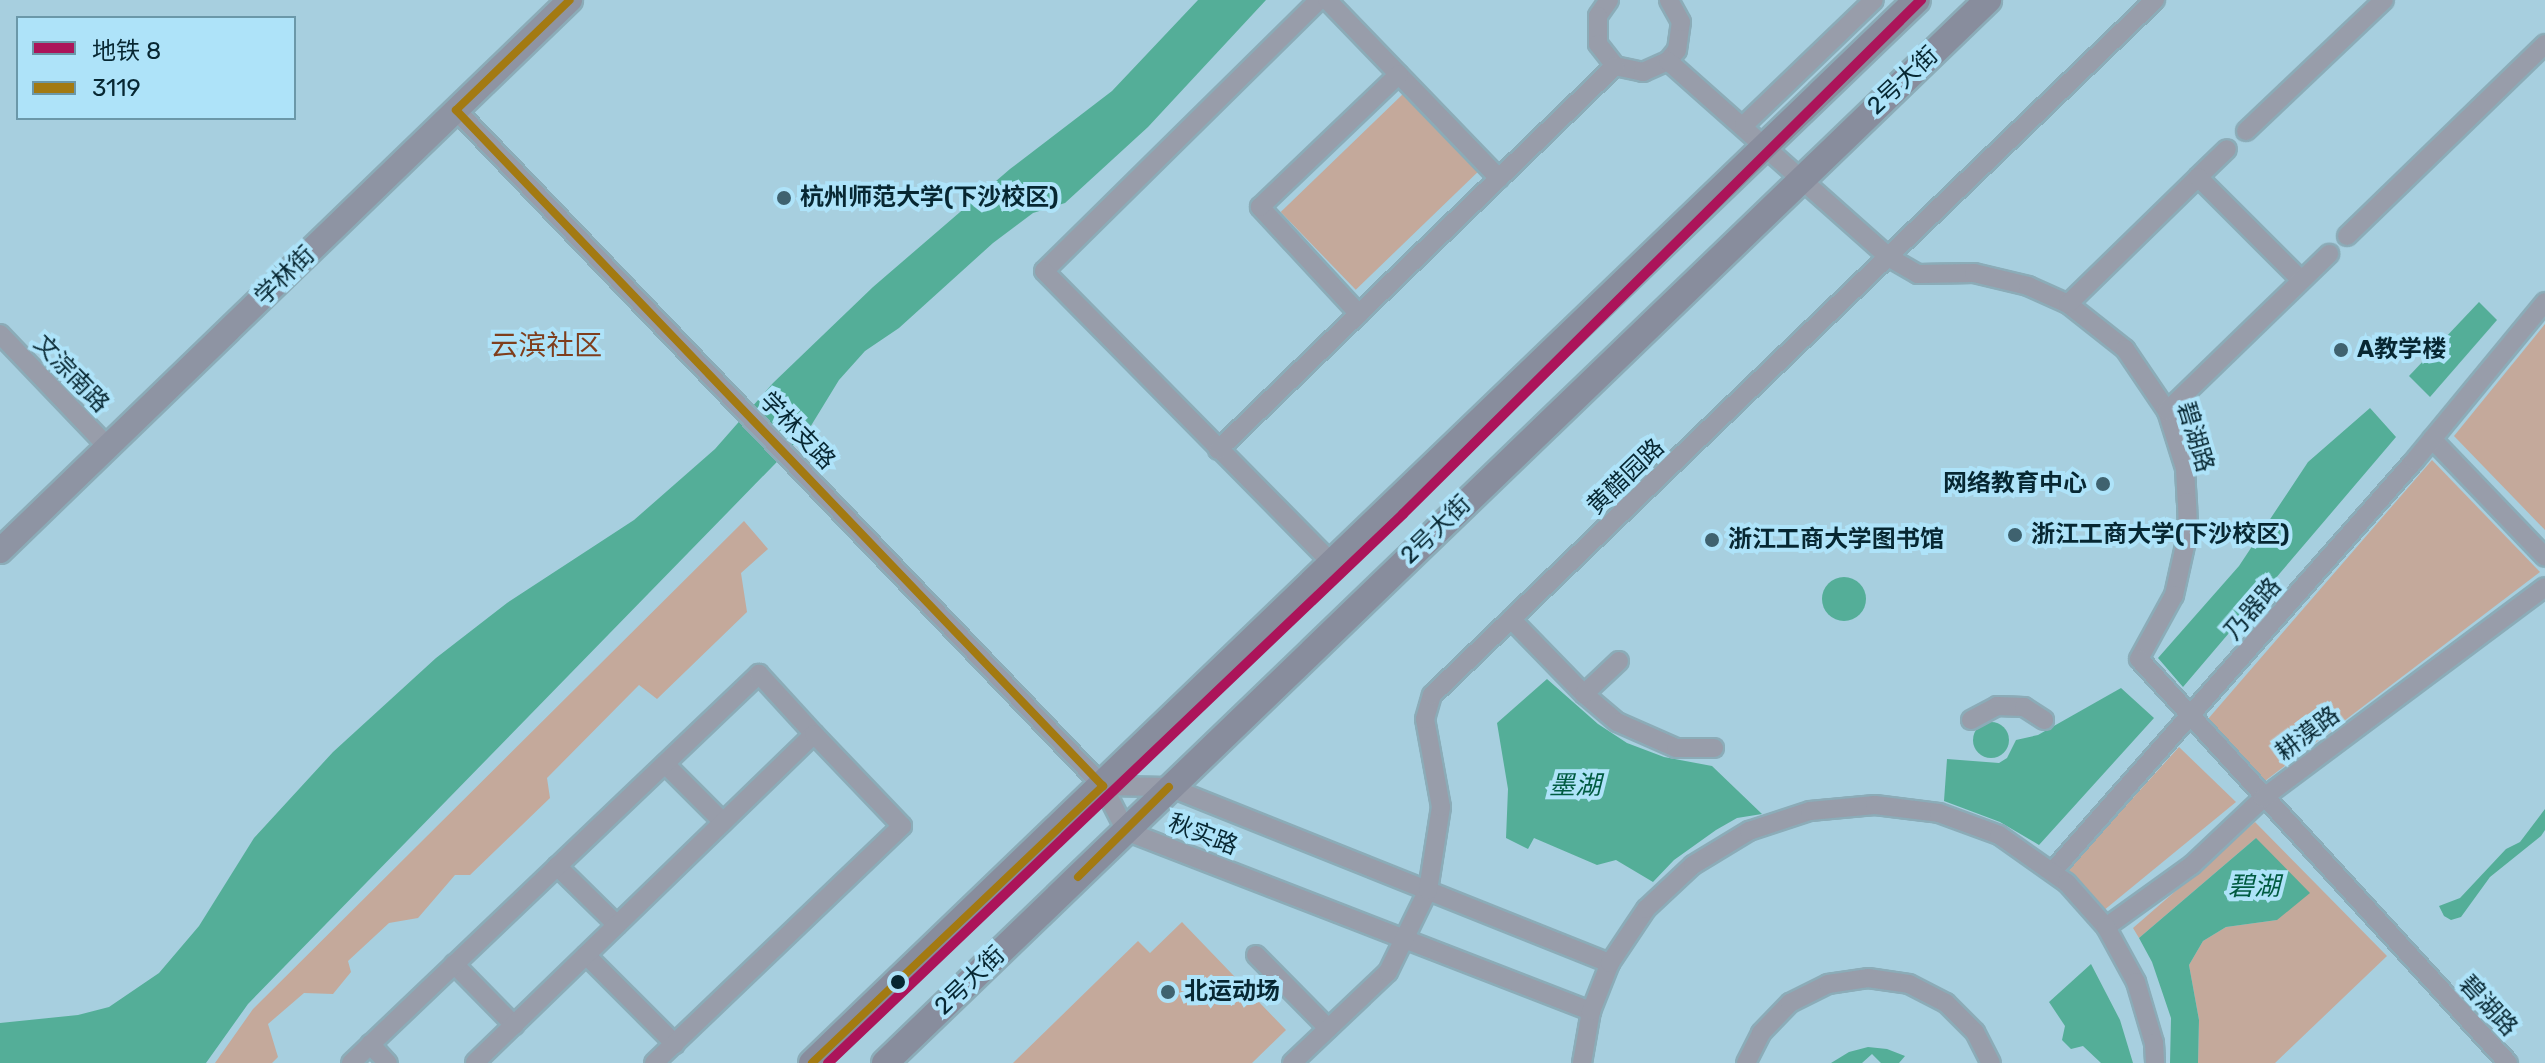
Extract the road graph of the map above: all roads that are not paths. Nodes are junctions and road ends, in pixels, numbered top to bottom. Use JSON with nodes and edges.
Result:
{"nodes":[{"id":1,"x":570,"y":0,"type":"edge"},
{"id":2,"x":1319,"y":0,"type":"edge"},
{"id":3,"x":1327,"y":0,"type":"edge"},
{"id":4,"x":1609,"y":0,"type":"edge"},
{"id":5,"x":1874,"y":0,"type":"edge"},
{"id":6,"x":1917,"y":0,"type":"edge"},
{"id":7,"x":1988,"y":0,"type":"edge"},
{"id":8,"x":2155,"y":0,"type":"edge"},
{"id":9,"x":2384,"y":0,"type":"edge"},
{"id":10,"x":1673,"y":1,"type":"edge"},
{"id":11,"x":2545,"y":44,"type":"edge"},
{"id":12,"x":1668,"y":61,"type":"junction"},
{"id":13,"x":1615,"y":66,"type":"junction"},
{"id":14,"x":1399,"y":74,"type":"junction"},
{"id":15,"x":456,"y":110,"type":"junction"},
{"id":16,"x":1744,"y":125,"type":"junction"},
{"id":17,"x":2246,"y":131,"type":"dead end"},
{"id":18,"x":1766,"y":145,"type":"junction"},
{"id":19,"x":2227,"y":149,"type":"dead end"},
{"id":20,"x":2198,"y":177,"type":"junction"},
{"id":21,"x":1499,"y":178,"type":"junction"},
{"id":22,"x":1801,"y":178,"type":"junction"},
{"id":23,"x":2347,"y":236,"type":"dead end"},
{"id":24,"x":2329,"y":254,"type":"dead end"},
{"id":25,"x":1890,"y":258,"type":"junction"},
{"id":26,"x":2301,"y":280,"type":"junction"},
{"id":27,"x":2545,"y":302,"type":"edge"},
{"id":28,"x":2068,"y":304,"type":"junction"},
{"id":29,"x":1359,"y":314,"type":"junction"},
{"id":30,"x":0,"y":334,"type":"edge"},
{"id":31,"x":2167,"y":411,"type":"junction"},
{"id":32,"x":2432,"y":439,"type":"junction"},
{"id":33,"x":108,"y":447,"type":"junction"},
{"id":34,"x":1218,"y":450,"type":"junction"},
{"id":35,"x":0,"y":551,"type":"edge"},
{"id":36,"x":2545,"y":557,"type":"edge"},
{"id":37,"x":1333,"y":564,"type":"junction"},
{"id":38,"x":2545,"y":587,"type":"edge"},
{"id":39,"x":1511,"y":619,"type":"junction"},
{"id":40,"x":1619,"y":661,"type":"dead end"},
{"id":41,"x":1584,"y":694,"type":"junction"},
{"id":42,"x":2190,"y":718,"type":"junction"},
{"id":43,"x":1971,"y":720,"type":"dead end"},
{"id":44,"x":2044,"y":720,"type":"dead end"},
{"id":45,"x":814,"y":734,"type":"junction"},
{"id":46,"x":1714,"y":748,"type":"dead end"},
{"id":47,"x":665,"y":764,"type":"junction"},
{"id":48,"x":1103,"y":786,"type":"junction"},
{"id":49,"x":1169,"y":787,"type":"junction"},
{"id":50,"x":2263,"y":798,"type":"junction"},
{"id":51,"x":723,"y":822,"type":"junction"},
{"id":52,"x":1126,"y":831,"type":"junction"},
{"id":53,"x":557,"y":866,"type":"junction"},
{"id":54,"x":2053,"y":871,"type":"junction"},
{"id":55,"x":1428,"y":890,"type":"junction"},
{"id":56,"x":617,"y":925,"type":"junction"},
{"id":57,"x":2106,"y":927,"type":"junction"},
{"id":58,"x":1406,"y":937,"type":"junction"},
{"id":59,"x":586,"y":955,"type":"junction"},
{"id":60,"x":1256,"y":955,"type":"dead end"},
{"id":61,"x":1610,"y":963,"type":"junction"},
{"id":62,"x":454,"y":964,"type":"junction"},
{"id":63,"x":1591,"y":1011,"type":"junction"},
{"id":64,"x":514,"y":1025,"type":"junction"},
{"id":65,"x":1328,"y":1028,"type":"junction"},
{"id":66,"x":370,"y":1044,"type":"junction"},
{"id":67,"x":675,"y":1044,"type":"junction"},
{"id":68,"x":351,"y":1063,"type":"edge"},
{"id":69,"x":388,"y":1063,"type":"edge"},
{"id":70,"x":475,"y":1063,"type":"edge"},
{"id":71,"x":654,"y":1063,"type":"edge"},
{"id":72,"x":812,"y":1063,"type":"edge"},
{"id":73,"x":885,"y":1063,"type":"edge"},
{"id":74,"x":1292,"y":1063,"type":"edge"},
{"id":75,"x":1582,"y":1063,"type":"edge"},
{"id":76,"x":1746,"y":1063,"type":"edge"},
{"id":77,"x":1991,"y":1063,"type":"edge"},
{"id":78,"x":2155,"y":1063,"type":"edge"},
{"id":79,"x":2508,"y":1063,"type":"edge"}],
"edges":[{"from":1,"to":15,"type":"main road","name":"学林街"},
{"from":2,"to":34,"type":"street"},
{"from":3,"to":14,"type":"street"},
{"from":4,"to":13,"type":"street"},
{"from":5,"to":16,"type":"street"},
{"from":6,"to":18,"type":"main road","name":"2号大街"},
{"from":7,"to":22,"type":"main road","name":"2号大街"},
{"from":8,"to":25,"type":"street","name":"黄醋园路"},
{"from":9,"to":17,"type":"street"},
{"from":10,"to":12,"type":"street"},
{"from":11,"to":23,"type":"street"},
{"from":12,"to":13,"type":"street"},
{"from":12,"to":16,"type":"street","name":"碧湖路"},
{"from":13,"to":21,"type":"street"},
{"from":14,"to":21,"type":"street"},
{"from":14,"to":29,"type":"street"},
{"from":15,"to":33,"type":"main road","name":"学林街"},
{"from":15,"to":48,"type":"street","name":"学林支路"},
{"from":16,"to":18,"type":"street","name":"碧湖路"},
{"from":18,"to":22,"type":"street","name":"碧湖路"},
{"from":18,"to":37,"type":"main road","name":"2号大街"},
{"from":19,"to":20,"type":"street"},
{"from":20,"to":26,"type":"street"},
{"from":20,"to":28,"type":"street"},
{"from":21,"to":29,"type":"street"},
{"from":22,"to":25,"type":"street","name":"碧湖路"},
{"from":22,"to":49,"type":"main road","name":"2号大街"},
{"from":24,"to":26,"type":"street"},
{"from":25,"to":28,"type":"street","name":"碧湖路"},
{"from":25,"to":39,"type":"street","name":"黄醋园路"},
{"from":26,"to":31,"type":"street"},
{"from":27,"to":32,"type":"street","name":"乃器路"},
{"from":28,"to":31,"type":"street","name":"碧湖路"},
{"from":29,"to":34,"type":"street"},
{"from":30,"to":33,"type":"street","name":"文淙南路"},
{"from":31,"to":42,"type":"street","name":"碧湖路"},
{"from":32,"to":36,"type":"street"},
{"from":32,"to":42,"type":"street","name":"乃器路"},
{"from":33,"to":35,"type":"main road","name":"学林街"},
{"from":34,"to":37,"type":"street"},
{"from":37,"to":48,"type":"main road","name":"2号大街"},
{"from":38,"to":50,"type":"street","name":"耕漠路"},
{"from":39,"to":41,"type":"street"},
{"from":39,"to":55,"type":"street","name":"黄醋园路"},
{"from":40,"to":41,"type":"street"},
{"from":41,"to":46,"type":"street"},
{"from":42,"to":50,"type":"street","name":"碧湖路"},
{"from":42,"to":54,"type":"street","name":"乃器路"},
{"from":43,"to":44,"type":"street"},
{"from":45,"to":47,"type":"street"},
{"from":45,"to":51,"type":"street"},
{"from":45,"to":67,"type":"street"},
{"from":47,"to":51,"type":"street"},
{"from":47,"to":53,"type":"street"},
{"from":48,"to":49,"type":"street","name":"秋实路"},
{"from":48,"to":52,"type":"street"},
{"from":48,"to":72,"type":"main road","name":"2号大街"},
{"from":49,"to":52,"type":"main road","name":"2号大街"},
{"from":49,"to":55,"type":"street","name":"秋实路"},
{"from":50,"to":57,"type":"street","name":"耕漠路"},
{"from":50,"to":79,"type":"street","name":"碧湖路"},
{"from":51,"to":56,"type":"street"},
{"from":52,"to":58,"type":"street","name":"秋实路"},
{"from":52,"to":73,"type":"main road","name":"2号大街"},
{"from":53,"to":56,"type":"street"},
{"from":53,"to":62,"type":"street"},
{"from":54,"to":57,"type":"street"},
{"from":54,"to":61,"type":"street"},
{"from":55,"to":58,"type":"street","name":"黄醋园路"},
{"from":55,"to":61,"type":"street","name":"秋实路"},
{"from":56,"to":59,"type":"street"},
{"from":57,"to":78,"type":"street"},
{"from":58,"to":63,"type":"street","name":"秋实路"},
{"from":58,"to":65,"type":"street","name":"黄醋园路"},
{"from":59,"to":64,"type":"street"},
{"from":59,"to":67,"type":"street"},
{"from":60,"to":65,"type":"street"},
{"from":61,"to":63,"type":"street"},
{"from":62,"to":64,"type":"street"},
{"from":62,"to":66,"type":"street"},
{"from":63,"to":75,"type":"street"},
{"from":64,"to":70,"type":"street"},
{"from":65,"to":74,"type":"street","name":"黄醋园路"},
{"from":66,"to":68,"type":"street"},
{"from":66,"to":69,"type":"street"},
{"from":67,"to":71,"type":"street"},
{"from":76,"to":77,"type":"street"}]}
